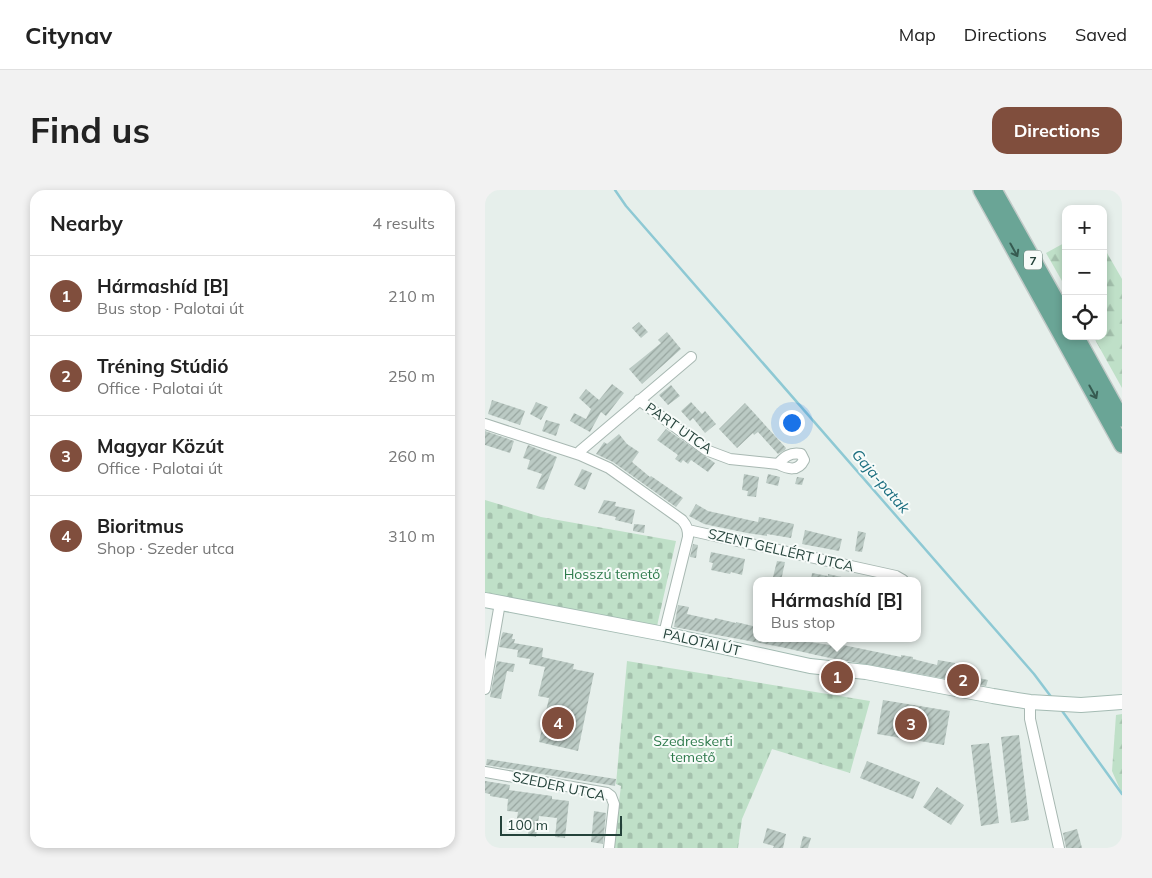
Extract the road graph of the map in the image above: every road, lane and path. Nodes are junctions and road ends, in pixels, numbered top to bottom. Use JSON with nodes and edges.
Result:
{"nodes":[{"id":1,"x":981,"y":190,"type":"edge"},
{"id":2,"x":994,"y":190,"type":"edge"},
{"id":3,"x":1062,"y":311,"type":"edge"},
{"id":4,"x":1078,"y":340,"type":"edge"},
{"id":5,"x":691,"y":357,"type":"dead end"},
{"id":6,"x":639,"y":400,"type":"junction"},
{"id":7,"x":1122,"y":419,"type":"edge"},
{"id":8,"x":485,"y":424,"type":"edge"},
{"id":9,"x":1122,"y":445,"type":"edge"},
{"id":10,"x":580,"y":455,"type":"junction"},
{"id":11,"x":778,"y":464,"type":"dead end"},
{"id":12,"x":688,"y":530,"type":"junction"},
{"id":13,"x":898,"y":577,"type":"edge"},
{"id":14,"x":485,"y":600,"type":"edge"},
{"id":15,"x":500,"y":602,"type":"junction"},
{"id":16,"x":664,"y":634,"type":"junction"},
{"id":17,"x":485,"y":689,"type":"edge"},
{"id":18,"x":1034,"y":702,"type":"junction"},
{"id":19,"x":1122,"y":702,"type":"edge"},
{"id":20,"x":485,"y":772,"type":"edge"},
{"id":21,"x":609,"y":848,"type":"edge"},
{"id":22,"x":1059,"y":848,"type":"edge"}],
"edges":[{"from":1,"to":9,"type":"main road","number":"7","one_way":true},
{"from":2,"to":3,"type":"main road","number":"7"},
{"from":4,"to":7,"type":"main road"},
{"from":5,"to":6,"type":"street","name":"PART UTCA"},
{"from":6,"to":10,"type":"street","name":"PART UTCA"},
{"from":6,"to":11,"type":"street","name":"PART UTCA"},
{"from":8,"to":10,"type":"street","name":"SZENT GELLÉRT UTCA"},
{"from":10,"to":12,"type":"street","name":"SZENT GELLÉRT UTCA"},
{"from":12,"to":13,"type":"street","name":"SZENT GELLÉRT UTCA"},
{"from":12,"to":16,"type":"street","name":"SZENT GELLÉRT UTCA"},
{"from":14,"to":15,"type":"main road","name":"PALOTAI ÚT"},
{"from":15,"to":16,"type":"main road","name":"PALOTAI ÚT"},
{"from":15,"to":17,"type":"street"},
{"from":16,"to":18,"type":"main road","name":"PALOTAI ÚT"},
{"from":18,"to":19,"type":"main road","name":"PALOTAI ÚT"},
{"from":18,"to":22,"type":"street"},
{"from":20,"to":21,"type":"street","name":"SZEDER UTCA"}]}
